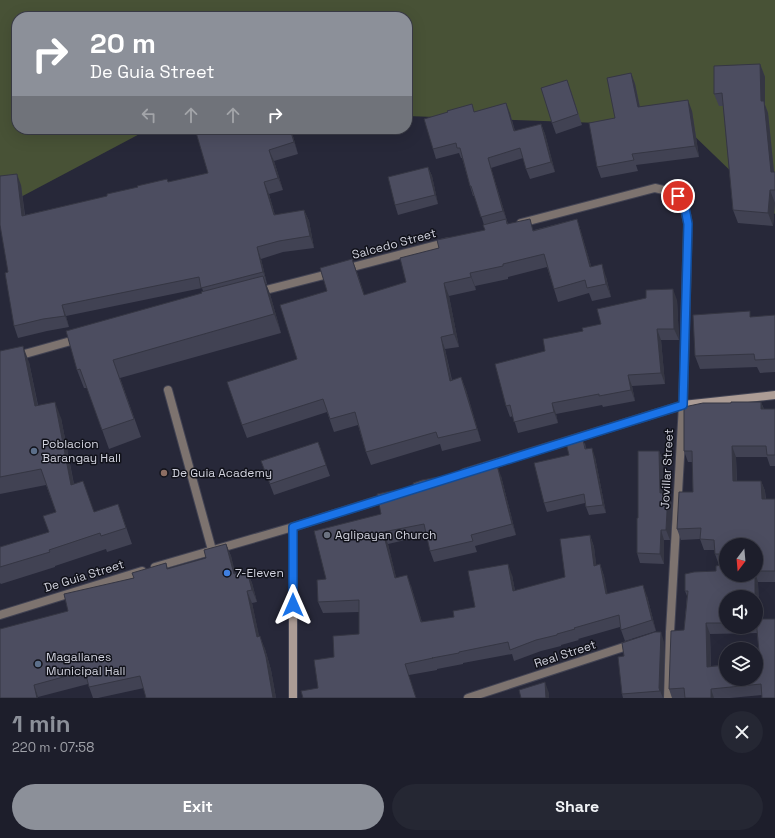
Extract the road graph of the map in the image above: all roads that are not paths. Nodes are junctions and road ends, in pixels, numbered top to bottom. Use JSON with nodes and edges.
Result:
{"nodes":[{"id":1,"x":510,"y":226,"type":"edge"},
{"id":2,"x":456,"y":240,"type":"edge"},
{"id":3,"x":249,"y":294,"type":"edge"},
{"id":4,"x":89,"y":336,"type":"edge"},
{"id":5,"x":0,"y":361,"type":"edge"},
{"id":6,"x":168,"y":390,"type":"dead end"},
{"id":7,"x":775,"y":395,"type":"edge"},
{"id":8,"x":683,"y":405,"type":"junction"},
{"id":9,"x":458,"y":475,"type":"edge"},
{"id":10,"x":398,"y":494,"type":"edge"},
{"id":11,"x":293,"y":527,"type":"junction"},
{"id":12,"x":212,"y":550,"type":"junction"},
{"id":13,"x":0,"y":615,"type":"edge"},
{"id":14,"x":640,"y":642,"type":"edge"},
{"id":15,"x":293,"y":698,"type":"edge"},
{"id":16,"x":468,"y":698,"type":"edge"},
{"id":17,"x":668,"y":698,"type":"edge"}],
"edges":[{"from":1,"to":8,"type":"street","name":"Jovillar Street"},
{"from":2,"to":3,"type":"street","name":"Salcedo Street"},
{"from":4,"to":5,"type":"street"},
{"from":6,"to":12,"type":"street"},
{"from":7,"to":8,"type":"main road"},
{"from":8,"to":9,"type":"main road"},
{"from":8,"to":17,"type":"street","name":"Jovillar Street"},
{"from":10,"to":11,"type":"main road","name":"De Guia Street"},
{"from":11,"to":12,"type":"street","name":"De Guia Street"},
{"from":11,"to":15,"type":"main road"},
{"from":12,"to":13,"type":"street","name":"De Guia Street"},
{"from":14,"to":16,"type":"street","name":"Real Street"}]}
